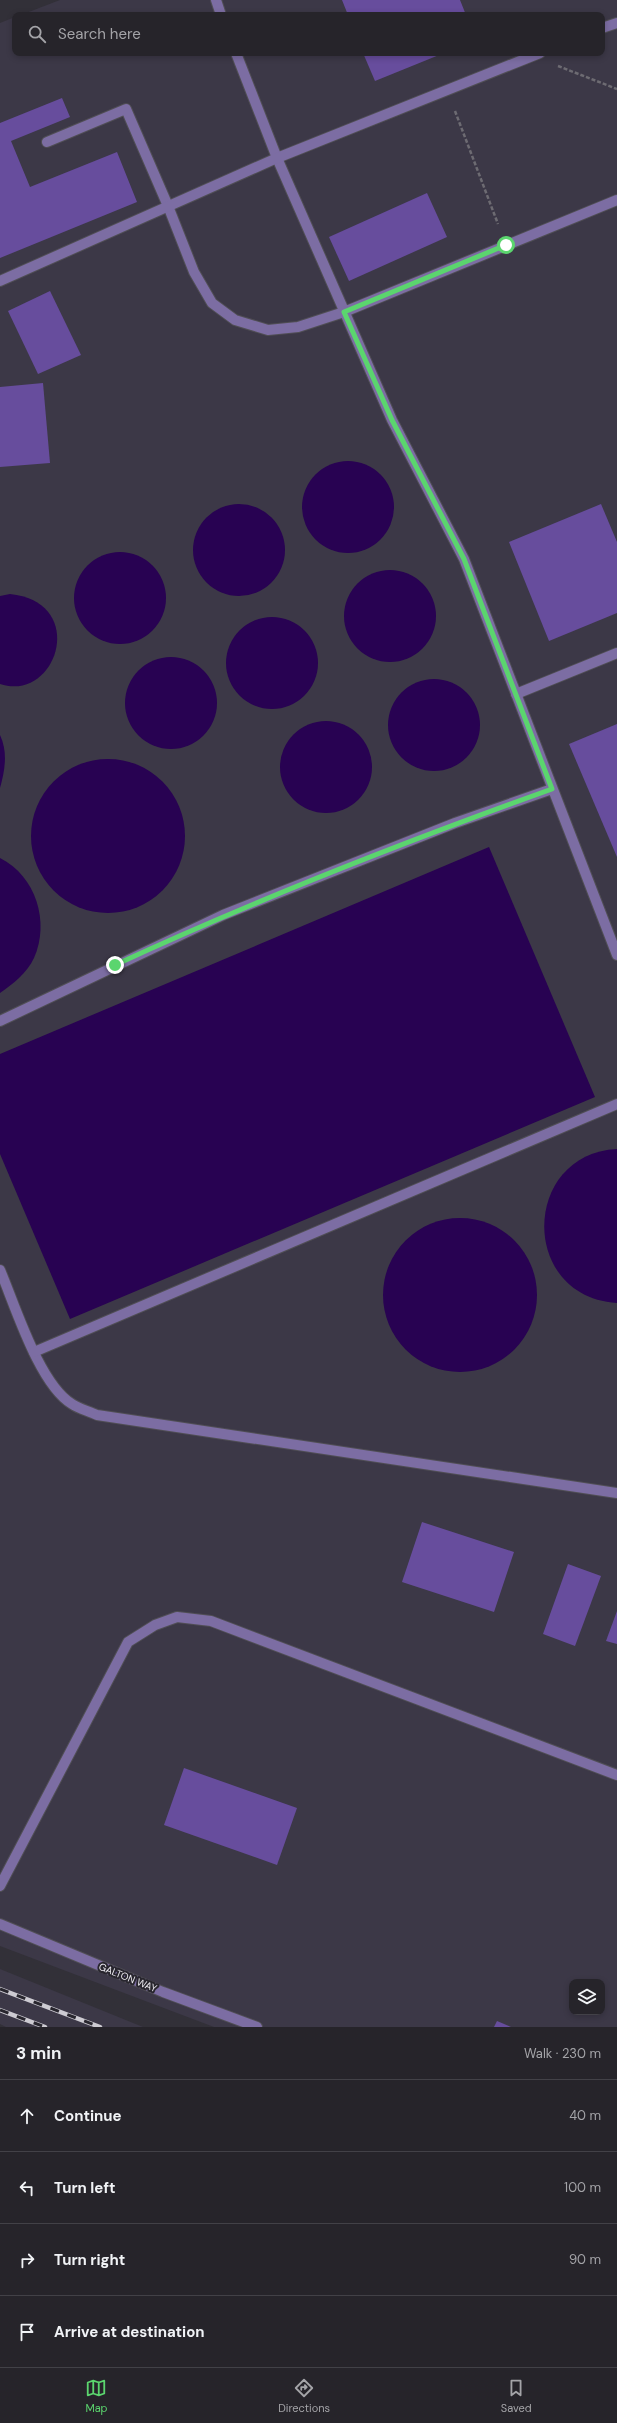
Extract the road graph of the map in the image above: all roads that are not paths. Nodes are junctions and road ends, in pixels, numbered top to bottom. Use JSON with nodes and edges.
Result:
{"nodes":[{"id":1,"x":216,"y":0,"type":"edge"},
{"id":2,"x":220,"y":12,"type":"edge"},
{"id":3,"x":617,"y":22,"type":"edge"},
{"id":4,"x":605,"y":27,"type":"edge"},
{"id":5,"x":237,"y":56,"type":"edge"},
{"id":6,"x":534,"y":56,"type":"edge"},
{"id":7,"x":46,"y":142,"type":"dead end"},
{"id":8,"x":277,"y":158,"type":"junction"},
{"id":9,"x":617,"y":200,"type":"edge"},
{"id":10,"x":168,"y":206,"type":"junction"},
{"id":11,"x":0,"y":281,"type":"edge"},
{"id":12,"x":344,"y":312,"type":"junction"},
{"id":13,"x":617,"y":653,"type":"edge"},
{"id":14,"x":516,"y":694,"type":"junction"},
{"id":15,"x":552,"y":789,"type":"junction"},
{"id":16,"x":614,"y":937,"type":"edge"},
{"id":17,"x":617,"y":955,"type":"edge"},
{"id":18,"x":0,"y":1021,"type":"edge"},
{"id":19,"x":617,"y":1104,"type":"edge"},
{"id":20,"x":0,"y":1270,"type":"edge"},
{"id":21,"x":34,"y":1352,"type":"junction"},
{"id":22,"x":617,"y":1493,"type":"edge"},
{"id":23,"x":617,"y":1775,"type":"edge"},
{"id":24,"x":0,"y":1886,"type":"edge"},
{"id":25,"x":0,"y":1924,"type":"edge"},
{"id":26,"x":257,"y":2027,"type":"edge"}],
"edges":[{"from":1,"to":2,"type":"street"},
{"from":3,"to":4,"type":"street"},
{"from":5,"to":8,"type":"street"},
{"from":6,"to":8,"type":"street"},
{"from":7,"to":10,"type":"street"},
{"from":8,"to":10,"type":"street"},
{"from":8,"to":12,"type":"street"},
{"from":9,"to":12,"type":"street"},
{"from":10,"to":11,"type":"street"},
{"from":10,"to":12,"type":"street"},
{"from":12,"to":14,"type":"street"},
{"from":13,"to":14,"type":"street"},
{"from":14,"to":15,"type":"street"},
{"from":15,"to":16,"type":"street"},
{"from":15,"to":18,"type":"street"},
{"from":16,"to":17,"type":"street"},
{"from":19,"to":21,"type":"street"},
{"from":20,"to":21,"type":"street"},
{"from":21,"to":22,"type":"street"},
{"from":23,"to":24,"type":"street"},
{"from":25,"to":26,"type":"street","name":"GALTON WAY"}]}
